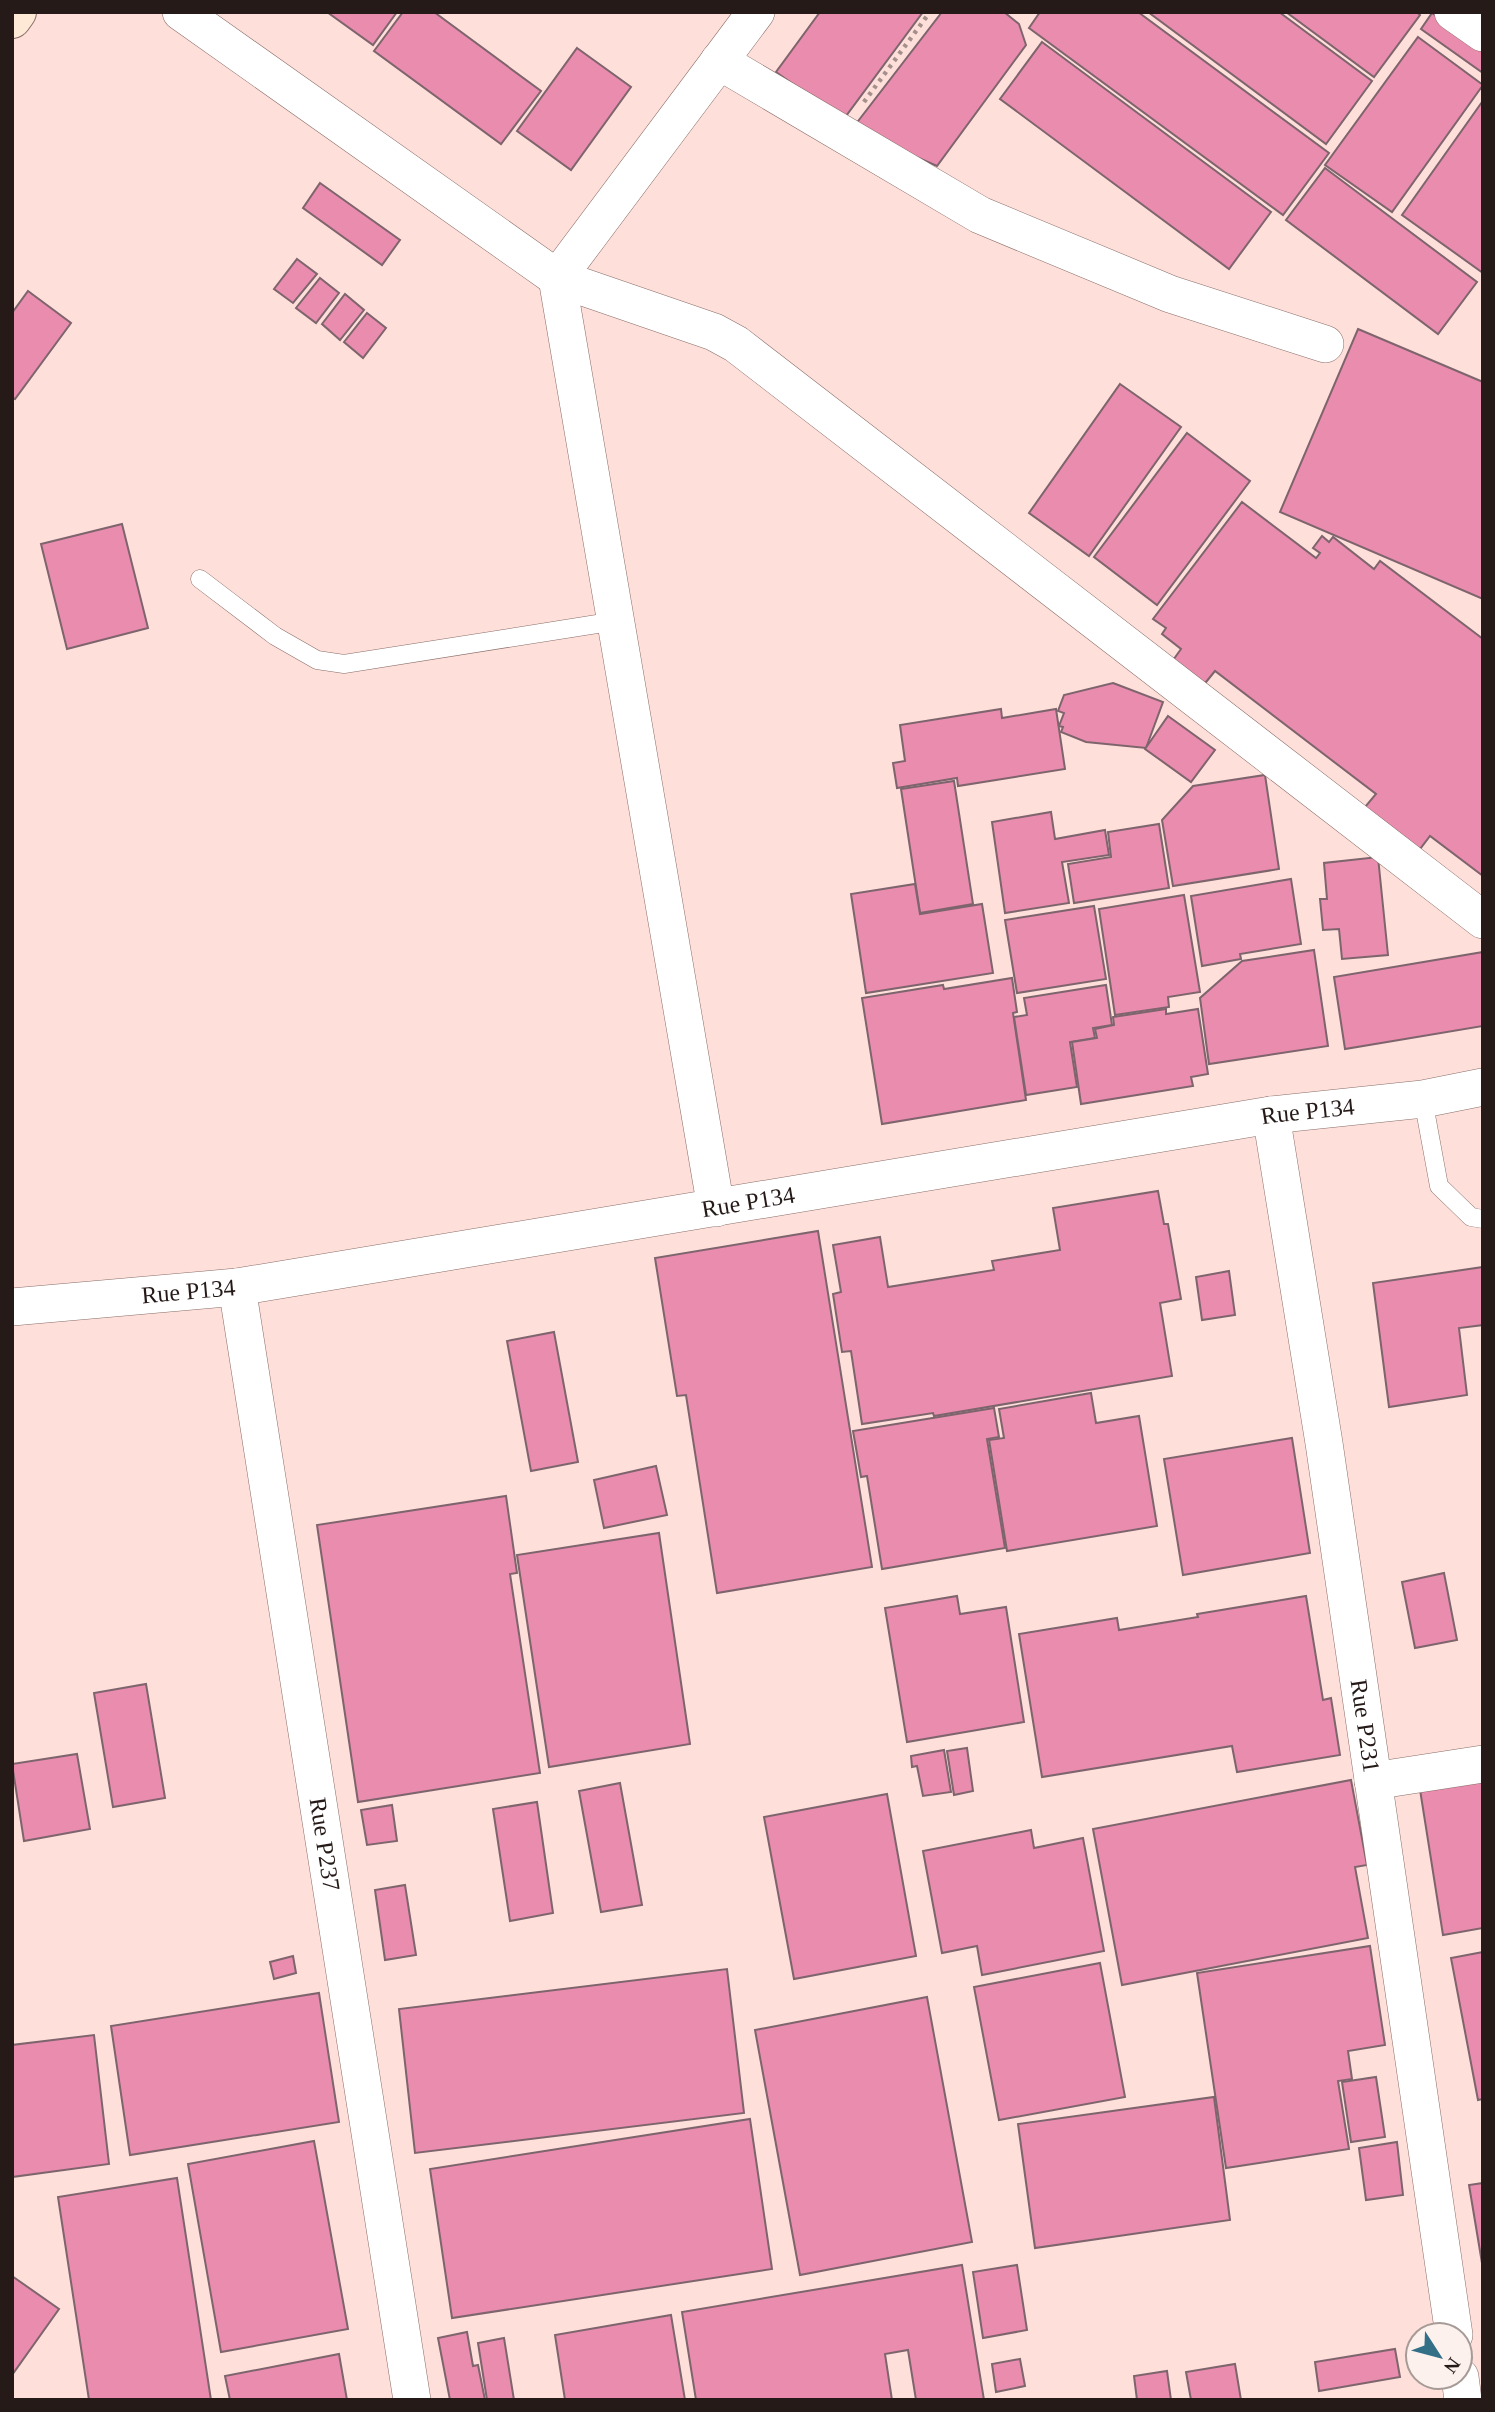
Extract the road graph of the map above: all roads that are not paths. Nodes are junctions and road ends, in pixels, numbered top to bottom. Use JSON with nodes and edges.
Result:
{"nodes":[{"id":1,"x":17,"y":12,"type":"edge"},
{"id":2,"x":181,"y":12,"type":"edge"},
{"id":3,"x":756,"y":12,"type":"edge"},
{"id":4,"x":1453,"y":12,"type":"edge"},
{"id":5,"x":12,"y":19,"type":"edge"},
{"id":6,"x":1483,"y":33,"type":"edge"},
{"id":7,"x":719,"y":61,"type":"junction"},
{"id":8,"x":557,"y":278,"type":"junction"},
{"id":9,"x":1325,"y":344,"type":"dead end"},
{"id":10,"x":201,"y":579,"type":"dead end"},
{"id":11,"x":616,"y":621,"type":"junction"},
{"id":12,"x":1483,"y":920,"type":"edge"},
{"id":13,"x":1483,"y":1087,"type":"edge"},
{"id":14,"x":1423,"y":1100,"type":"junction"},
{"id":15,"x":1271,"y":1115,"type":"junction"},
{"id":16,"x":716,"y":1208,"type":"junction"},
{"id":17,"x":1483,"y":1219,"type":"edge"},
{"id":18,"x":237,"y":1287,"type":"junction"},
{"id":19,"x":12,"y":1307,"type":"edge"},
{"id":20,"x":1483,"y":1763,"type":"edge"},
{"id":21,"x":1373,"y":1781,"type":"junction"},
{"id":22,"x":1452,"y":2321,"type":"edge"},
{"id":23,"x":1483,"y":2398,"type":"edge"},
{"id":24,"x":412,"y":2400,"type":"edge"},
{"id":25,"x":1472,"y":2400,"type":"edge"}],
"edges":[{"from":1,"to":5,"type":"street"},
{"from":2,"to":8,"type":"street"},
{"from":3,"to":7,"type":"street"},
{"from":4,"to":6,"type":"street"},
{"from":7,"to":8,"type":"street"},
{"from":7,"to":9,"type":"street"},
{"from":8,"to":11,"type":"street"},
{"from":8,"to":12,"type":"street"},
{"from":10,"to":11,"type":"lane"},
{"from":11,"to":16,"type":"street"},
{"from":13,"to":14,"type":"street","name":"Rue P134"},
{"from":14,"to":15,"type":"street","name":"Rue P134"},
{"from":14,"to":17,"type":"lane"},
{"from":15,"to":16,"type":"street","name":"Rue P134"},
{"from":15,"to":21,"type":"street","name":"Rue P231"},
{"from":16,"to":18,"type":"street","name":"Rue P134"},
{"from":18,"to":19,"type":"street","name":"Rue P134"},
{"from":18,"to":24,"type":"street","name":"Rue P237"},
{"from":20,"to":21,"type":"street"},
{"from":21,"to":22,"type":"street","name":"Rue P231"},
{"from":23,"to":25,"type":"street"}]}
